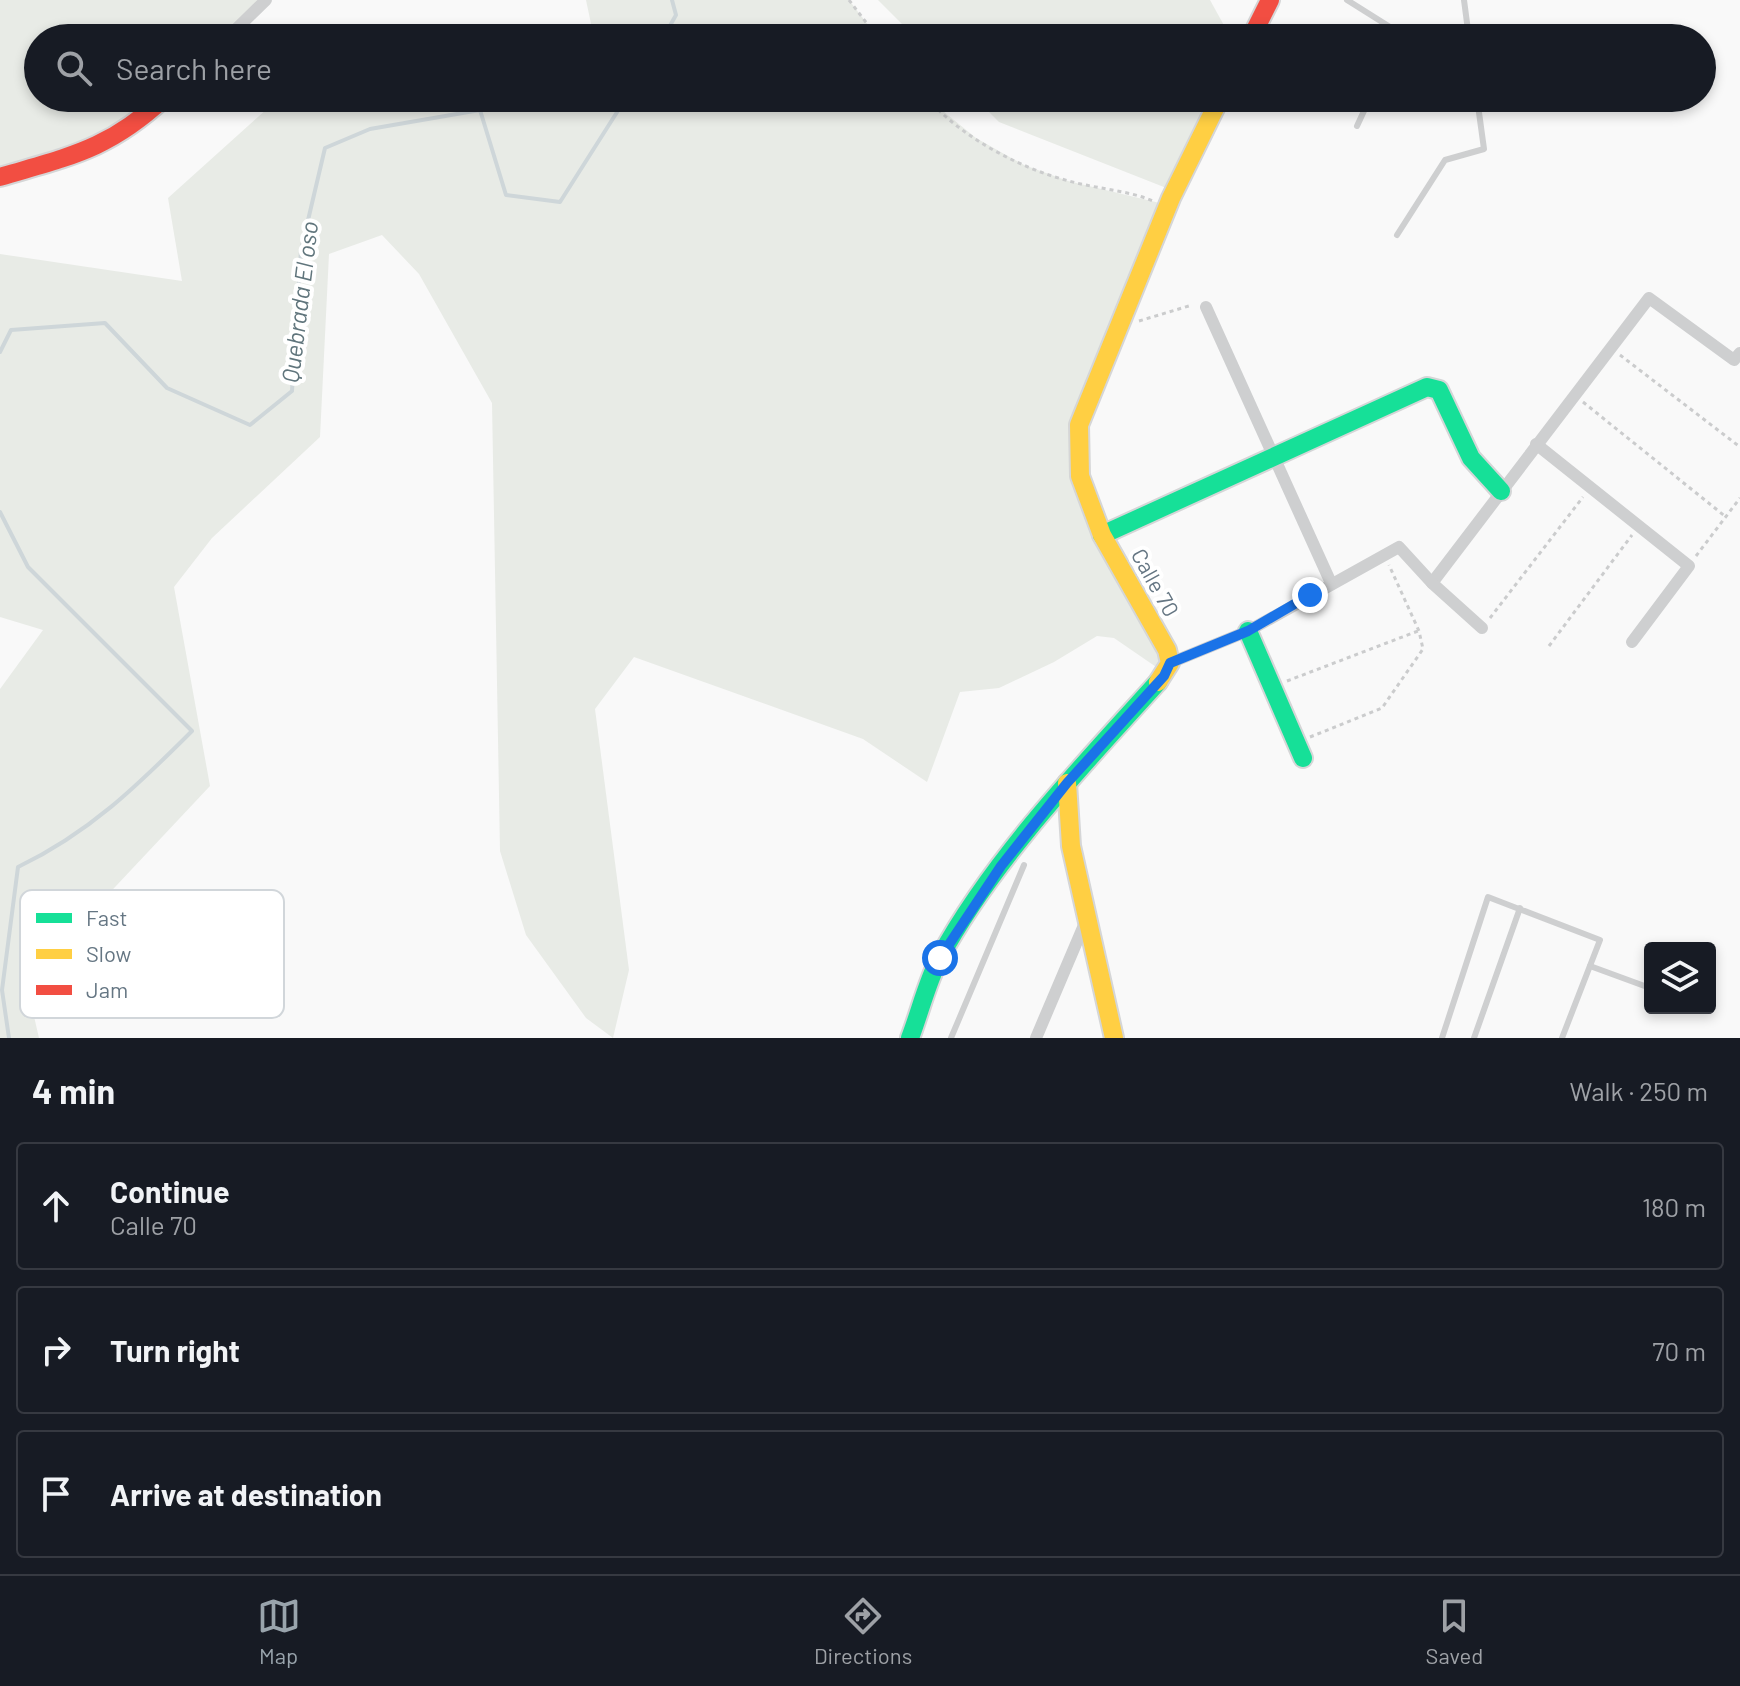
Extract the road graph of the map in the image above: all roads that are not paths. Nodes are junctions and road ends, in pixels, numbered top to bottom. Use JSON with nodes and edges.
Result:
{"nodes":[{"id":1,"x":266,"y":0,"type":"edge"},
{"id":2,"x":1270,"y":0,"type":"edge"},
{"id":3,"x":1347,"y":0,"type":"edge"},
{"id":4,"x":1464,"y":0,"type":"edge"},
{"id":5,"x":241,"y":24,"type":"edge"},
{"id":6,"x":1258,"y":24,"type":"edge"},
{"id":7,"x":1385,"y":24,"type":"edge"},
{"id":8,"x":1467,"y":24,"type":"edge"},
{"id":9,"x":149,"y":112,"type":"edge"},
{"id":10,"x":1213,"y":112,"type":"edge"},
{"id":11,"x":1364,"y":112,"type":"edge"},
{"id":12,"x":1479,"y":112,"type":"edge"},
{"id":13,"x":1357,"y":126,"type":"dead end"},
{"id":14,"x":0,"y":177,"type":"edge"},
{"id":15,"x":1397,"y":235,"type":"dead end"},
{"id":16,"x":1206,"y":307,"type":"road end"},
{"id":17,"x":1740,"y":353,"type":"edge"},
{"id":18,"x":1536,"y":444,"type":"junction"},
{"id":19,"x":1276,"y":456,"type":"junction"},
{"id":20,"x":1501,"y":491,"type":"junction"},
{"id":21,"x":1102,"y":535,"type":"junction"},
{"id":22,"x":1331,"y":583,"type":"junction"},
{"id":23,"x":1432,"y":583,"type":"junction"},
{"id":24,"x":1482,"y":628,"type":"road end"},
{"id":25,"x":1248,"y":631,"type":"junction"},
{"id":26,"x":1632,"y":642,"type":"dead end"},
{"id":27,"x":1170,"y":663,"type":"junction"},
{"id":28,"x":1299,"y":750,"type":"road end"},
{"id":29,"x":1067,"y":783,"type":"junction"},
{"id":30,"x":1024,"y":865,"type":"dead end"},
{"id":31,"x":1520,"y":908,"type":"junction"},
{"id":32,"x":1087,"y":918,"type":"junction"},
{"id":33,"x":1590,"y":966,"type":"junction"},
{"id":34,"x":1644,"y":986,"type":"edge"},
{"id":35,"x":910,"y":1038,"type":"edge"},
{"id":36,"x":951,"y":1038,"type":"edge"},
{"id":37,"x":1036,"y":1038,"type":"edge"},
{"id":38,"x":1114,"y":1038,"type":"edge"},
{"id":39,"x":1442,"y":1038,"type":"edge"},
{"id":40,"x":1474,"y":1038,"type":"edge"},
{"id":41,"x":1562,"y":1038,"type":"edge"}],
"edges":[{"from":1,"to":5,"type":"street"},
{"from":2,"to":6,"type":"street"},
{"from":3,"to":7,"type":"lane"},
{"from":4,"to":8,"type":"lane"},
{"from":9,"to":14,"type":"street"},
{"from":10,"to":21,"type":"street","name":"Calle 70"},
{"from":11,"to":13,"type":"lane"},
{"from":12,"to":15,"type":"lane"},
{"from":16,"to":19,"type":"street"},
{"from":17,"to":18,"type":"street"},
{"from":18,"to":20,"type":"street"},
{"from":18,"to":26,"type":"street"},
{"from":19,"to":20,"type":"street"},
{"from":19,"to":21,"type":"street"},
{"from":19,"to":22,"type":"street"},
{"from":20,"to":23,"type":"street"},
{"from":21,"to":27,"type":"street","name":"Calle 70"},
{"from":22,"to":23,"type":"street"},
{"from":22,"to":25,"type":"street"},
{"from":23,"to":24,"type":"street"},
{"from":25,"to":27,"type":"street"},
{"from":25,"to":28,"type":"street"},
{"from":27,"to":29,"type":"street"},
{"from":29,"to":32,"type":"street"},
{"from":29,"to":35,"type":"street"},
{"from":30,"to":36,"type":"lane"},
{"from":31,"to":33,"type":"lane"},
{"from":31,"to":39,"type":"lane"},
{"from":31,"to":40,"type":"lane"},
{"from":32,"to":37,"type":"street"},
{"from":32,"to":38,"type":"street"},
{"from":33,"to":34,"type":"lane"},
{"from":33,"to":41,"type":"lane"}]}
